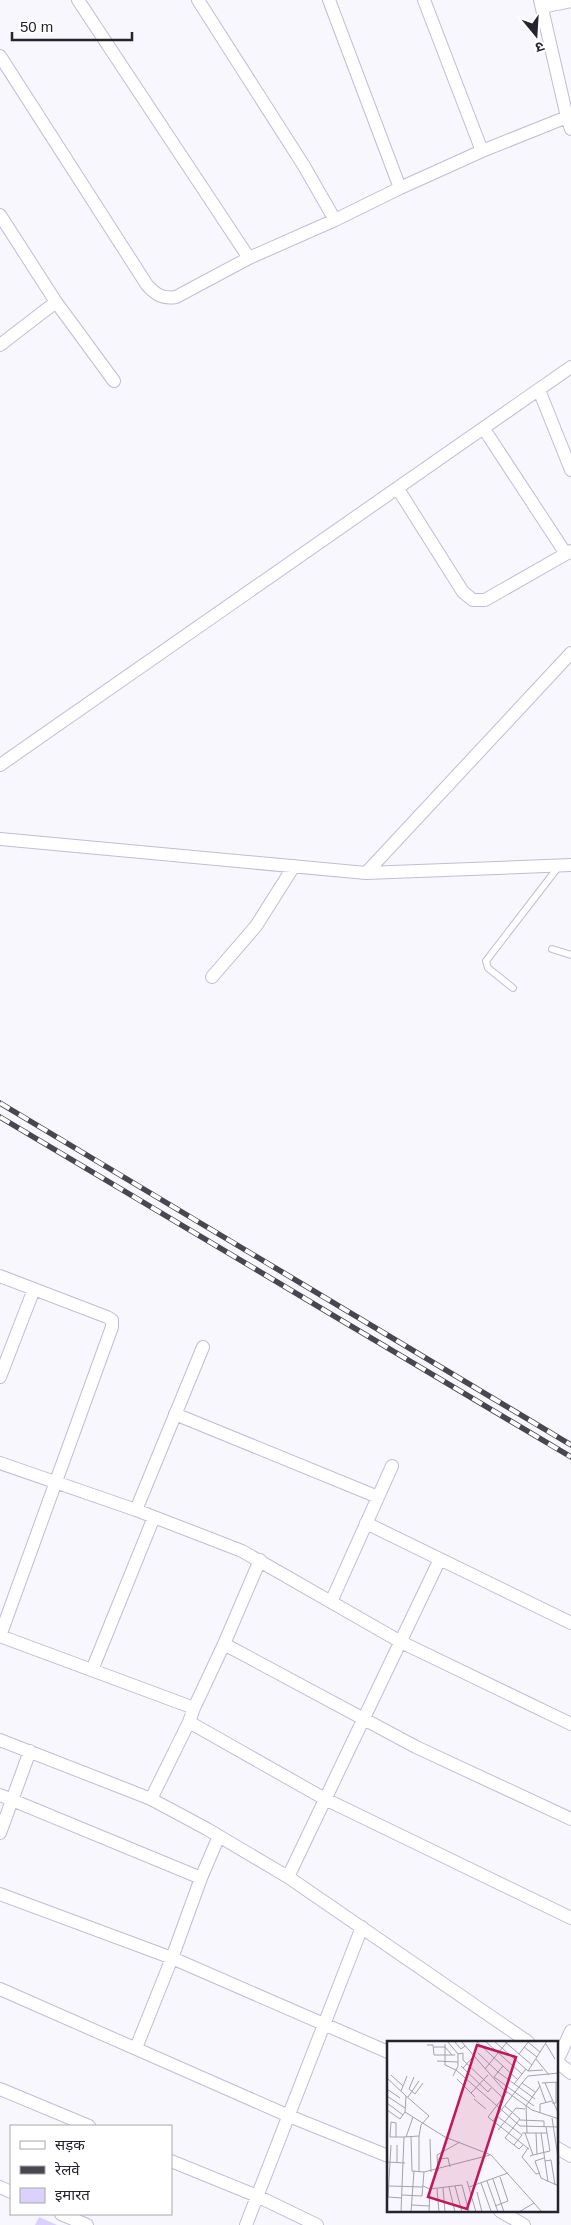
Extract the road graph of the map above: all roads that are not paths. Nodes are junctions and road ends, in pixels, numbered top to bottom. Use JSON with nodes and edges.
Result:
{"nodes":[{"id":1,"x":78,"y":0,"type":"edge"},
{"id":2,"x":198,"y":0,"type":"edge"},
{"id":3,"x":328,"y":0,"type":"edge"},
{"id":4,"x":424,"y":0,"type":"edge"},
{"id":5,"x":571,"y":1,"type":"edge"},
{"id":6,"x":541,"y":4,"type":"edge"},
{"id":7,"x":0,"y":56,"type":"edge"},
{"id":8,"x":569,"y":123,"type":"edge"},
{"id":9,"x":482,"y":151,"type":"junction"},
{"id":10,"x":400,"y":188,"type":"junction"},
{"id":11,"x":0,"y":215,"type":"edge"},
{"id":12,"x":335,"y":220,"type":"junction"},
{"id":13,"x":250,"y":258,"type":"junction"},
{"id":14,"x":56,"y":302,"type":"junction"},
{"id":15,"x":0,"y":345,"type":"edge"},
{"id":16,"x":571,"y":367,"type":"edge"},
{"id":17,"x":114,"y":381,"type":"dead end"},
{"id":18,"x":539,"y":390,"type":"junction"},
{"id":19,"x":484,"y":429,"type":"junction"},
{"id":20,"x":571,"y":470,"type":"edge"},
{"id":21,"x":398,"y":489,"type":"junction"},
{"id":22,"x":568,"y":552,"type":"edge"},
{"id":23,"x":571,"y":653,"type":"edge"},
{"id":24,"x":0,"y":765,"type":"edge"},
{"id":25,"x":0,"y":839,"type":"edge"},
{"id":26,"x":566,"y":865,"type":"edge"},
{"id":27,"x":294,"y":866,"type":"junction"},
{"id":28,"x":366,"y":873,"type":"junction"},
{"id":29,"x":552,"y":949,"type":"dead end"},
{"id":30,"x":571,"y":955,"type":"edge"},
{"id":31,"x":212,"y":977,"type":"dead end"},
{"id":32,"x":513,"y":988,"type":"dead end"},
{"id":33,"x":0,"y":1276,"type":"edge"},
{"id":34,"x":34,"y":1289,"type":"junction"},
{"id":35,"x":203,"y":1347,"type":"dead end"},
{"id":36,"x":1,"y":1372,"type":"edge"},
{"id":37,"x":176,"y":1414,"type":"junction"},
{"id":38,"x":0,"y":1462,"type":"edge"},
{"id":39,"x":392,"y":1466,"type":"dead end"},
{"id":40,"x":54,"y":1482,"type":"junction"},
{"id":41,"x":378,"y":1497,"type":"junction"},
{"id":42,"x":136,"y":1510,"type":"junction"},
{"id":43,"x":154,"y":1517,"type":"junction"},
{"id":44,"x":366,"y":1523,"type":"junction"},
{"id":45,"x":260,"y":1560,"type":"junction"},
{"id":46,"x":440,"y":1560,"type":"junction"},
{"id":47,"x":331,"y":1602,"type":"junction"},
{"id":48,"x":571,"y":1623,"type":"edge"},
{"id":49,"x":0,"y":1636,"type":"edge"},
{"id":50,"x":401,"y":1642,"type":"junction"},
{"id":51,"x":224,"y":1644,"type":"junction"},
{"id":52,"x":92,"y":1670,"type":"junction"},
{"id":53,"x":194,"y":1708,"type":"junction"},
{"id":54,"x":364,"y":1719,"type":"junction"},
{"id":55,"x":189,"y":1722,"type":"junction"},
{"id":56,"x":571,"y":1724,"type":"edge"},
{"id":57,"x":0,"y":1740,"type":"edge"},
{"id":58,"x":30,"y":1751,"type":"junction"},
{"id":59,"x":6,"y":1797,"type":"edge"},
{"id":60,"x":151,"y":1799,"type":"junction"},
{"id":61,"x":325,"y":1799,"type":"junction"},
{"id":62,"x":571,"y":1819,"type":"edge"},
{"id":63,"x":0,"y":1833,"type":"edge"},
{"id":64,"x":219,"y":1836,"type":"junction"},
{"id":65,"x":288,"y":1877,"type":"junction"},
{"id":66,"x":201,"y":1878,"type":"junction"},
{"id":67,"x":0,"y":1894,"type":"edge"},
{"id":68,"x":571,"y":1918,"type":"edge"},
{"id":69,"x":362,"y":1927,"type":"junction"},
{"id":70,"x":172,"y":1958,"type":"junction"},
{"id":71,"x":0,"y":1989,"type":"edge"},
{"id":72,"x":325,"y":2024,"type":"junction"},
{"id":73,"x":571,"y":2031,"type":"edge"},
{"id":74,"x":527,"y":2041,"type":"edge"},
{"id":75,"x":136,"y":2048,"type":"junction"},
{"id":76,"x":387,"y":2052,"type":"edge"},
{"id":77,"x":558,"y":2060,"type":"edge"},
{"id":78,"x":558,"y":2063,"type":"edge"},
{"id":79,"x":571,"y":2073,"type":"edge"},
{"id":80,"x":0,"y":2089,"type":"edge"},
{"id":81,"x":289,"y":2116,"type":"junction"},
{"id":82,"x":87,"y":2125,"type":"edge"},
{"id":83,"x":558,"y":2149,"type":"edge"},
{"id":84,"x":387,"y":2156,"type":"edge"},
{"id":85,"x":571,"y":2156,"type":"edge"},
{"id":86,"x":172,"y":2160,"type":"edge"},
{"id":87,"x":257,"y":2196,"type":"junction"},
{"id":88,"x":502,"y":2212,"type":"edge"},
{"id":89,"x":63,"y":2215,"type":"edge"},
{"id":90,"x":87,"y":2225,"type":"edge"},
{"id":91,"x":246,"y":2225,"type":"edge"},
{"id":92,"x":317,"y":2225,"type":"edge"},
{"id":93,"x":524,"y":2225,"type":"edge"}],
"edges":[{"from":1,"to":13,"type":"street"},
{"from":2,"to":12,"type":"street"},
{"from":3,"to":10,"type":"street"},
{"from":4,"to":9,"type":"street"},
{"from":5,"to":6,"type":"street"},
{"from":6,"to":8,"type":"street"},
{"from":7,"to":13,"type":"street"},
{"from":8,"to":9,"type":"street"},
{"from":9,"to":10,"type":"street"},
{"from":10,"to":12,"type":"street"},
{"from":11,"to":14,"type":"street"},
{"from":12,"to":13,"type":"street"},
{"from":14,"to":15,"type":"street"},
{"from":14,"to":17,"type":"street"},
{"from":16,"to":18,"type":"street"},
{"from":18,"to":19,"type":"street"},
{"from":18,"to":20,"type":"street"},
{"from":19,"to":21,"type":"street"},
{"from":19,"to":22,"type":"street"},
{"from":21,"to":22,"type":"street"},
{"from":21,"to":24,"type":"street"},
{"from":23,"to":28,"type":"street"},
{"from":25,"to":27,"type":"street"},
{"from":26,"to":28,"type":"street"},
{"from":26,"to":32,"type":"lane"},
{"from":27,"to":28,"type":"street"},
{"from":27,"to":31,"type":"street"},
{"from":29,"to":30,"type":"lane"},
{"from":33,"to":34,"type":"street"},
{"from":34,"to":36,"type":"street"},
{"from":34,"to":40,"type":"street"},
{"from":35,"to":37,"type":"street"},
{"from":37,"to":41,"type":"street"},
{"from":37,"to":42,"type":"street"},
{"from":38,"to":40,"type":"street"},
{"from":39,"to":41,"type":"street"},
{"from":40,"to":42,"type":"street"},
{"from":40,"to":49,"type":"street"},
{"from":41,"to":44,"type":"street"},
{"from":42,"to":43,"type":"street"},
{"from":43,"to":45,"type":"street"},
{"from":43,"to":52,"type":"street"},
{"from":44,"to":46,"type":"street"},
{"from":44,"to":47,"type":"street"},
{"from":45,"to":47,"type":"street"},
{"from":45,"to":51,"type":"street"},
{"from":46,"to":48,"type":"street"},
{"from":46,"to":50,"type":"street"},
{"from":47,"to":50,"type":"street"},
{"from":49,"to":52,"type":"street"},
{"from":50,"to":54,"type":"street"},
{"from":50,"to":56,"type":"street"},
{"from":51,"to":53,"type":"street"},
{"from":51,"to":54,"type":"street"},
{"from":52,"to":53,"type":"street"},
{"from":53,"to":55,"type":"street"},
{"from":54,"to":61,"type":"street"},
{"from":54,"to":62,"type":"street"},
{"from":55,"to":60,"type":"street"},
{"from":55,"to":61,"type":"street"},
{"from":57,"to":58,"type":"street"},
{"from":58,"to":59,"type":"street"},
{"from":58,"to":60,"type":"street"},
{"from":59,"to":63,"type":"street"},
{"from":59,"to":66,"type":"street"},
{"from":60,"to":64,"type":"street"},
{"from":61,"to":65,"type":"street"},
{"from":61,"to":68,"type":"street"},
{"from":64,"to":65,"type":"street"},
{"from":64,"to":66,"type":"street"},
{"from":65,"to":69,"type":"street"},
{"from":66,"to":70,"type":"street"},
{"from":67,"to":70,"type":"street"},
{"from":69,"to":72,"type":"street"},
{"from":69,"to":74,"type":"street"},
{"from":70,"to":72,"type":"street"},
{"from":70,"to":75,"type":"street"},
{"from":71,"to":75,"type":"street"},
{"from":72,"to":76,"type":"street"},
{"from":72,"to":81,"type":"street"},
{"from":73,"to":77,"type":"street"},
{"from":75,"to":81,"type":"street"},
{"from":78,"to":79,"type":"street"},
{"from":80,"to":82,"type":"street"},
{"from":81,"to":84,"type":"street"},
{"from":81,"to":87,"type":"street"},
{"from":83,"to":85,"type":"street"},
{"from":86,"to":87,"type":"street"},
{"from":87,"to":91,"type":"street"},
{"from":87,"to":92,"type":"street"},
{"from":88,"to":93,"type":"street"},
{"from":89,"to":90,"type":"street"}]}
